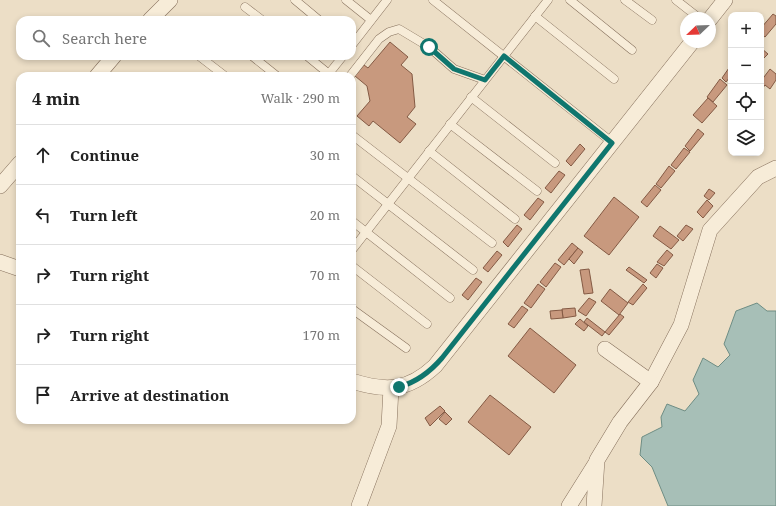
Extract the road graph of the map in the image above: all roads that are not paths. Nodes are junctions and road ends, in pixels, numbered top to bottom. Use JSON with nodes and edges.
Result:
{"nodes":[{"id":1,"x":170,"y":0,"type":"edge"},
{"id":2,"x":295,"y":0,"type":"edge"},
{"id":3,"x":346,"y":0,"type":"edge"},
{"id":4,"x":387,"y":0,"type":"edge"},
{"id":5,"x":433,"y":0,"type":"edge"},
{"id":6,"x":548,"y":0,"type":"edge"},
{"id":7,"x":570,"y":0,"type":"edge"},
{"id":8,"x":625,"y":0,"type":"edge"},
{"id":9,"x":676,"y":0,"type":"edge"},
{"id":10,"x":725,"y":0,"type":"edge"},
{"id":11,"x":245,"y":7,"type":"dead end"},
{"id":12,"x":691,"y":12,"type":"edge"},
{"id":13,"x":716,"y":12,"type":"edge"},
{"id":14,"x":154,"y":16,"type":"edge"},
{"id":15,"x":257,"y":16,"type":"edge"},
{"id":16,"x":313,"y":16,"type":"edge"},
{"id":17,"x":535,"y":16,"type":"junction"},
{"id":18,"x":371,"y":20,"type":"junction"},
{"id":19,"x":652,"y":20,"type":"dead end"},
{"id":20,"x":356,"y":40,"type":"edge"},
{"id":21,"x":687,"y":48,"type":"edge"},
{"id":22,"x":632,"y":50,"type":"dead end"},
{"id":23,"x":504,"y":56,"type":"junction"},
{"id":24,"x":111,"y":60,"type":"edge"},
{"id":25,"x":204,"y":60,"type":"edge"},
{"id":26,"x":257,"y":60,"type":"edge"},
{"id":27,"x":311,"y":60,"type":"edge"},
{"id":28,"x":340,"y":60,"type":"edge"},
{"id":29,"x":100,"y":72,"type":"edge"},
{"id":30,"x":220,"y":72,"type":"edge"},
{"id":31,"x":272,"y":72,"type":"edge"},
{"id":32,"x":325,"y":72,"type":"edge"},
{"id":33,"x":330,"y":72,"type":"edge"},
{"id":34,"x":353,"y":72,"type":"edge"},
{"id":35,"x":614,"y":79,"type":"dead end"},
{"id":36,"x":485,"y":80,"type":"junction"},
{"id":37,"x":471,"y":97,"type":"junction"},
{"id":38,"x":450,"y":124,"type":"junction"},
{"id":39,"x":356,"y":138,"type":"edge"},
{"id":40,"x":612,"y":143,"type":"junction"},
{"id":41,"x":429,"y":151,"type":"junction"},
{"id":42,"x":555,"y":163,"type":"dead end"},
{"id":43,"x":16,"y":168,"type":"edge"},
{"id":44,"x":776,"y":168,"type":"edge"},
{"id":45,"x":408,"y":178,"type":"junction"},
{"id":46,"x":356,"y":179,"type":"edge"},
{"id":47,"x":0,"y":186,"type":"edge"},
{"id":48,"x":537,"y":191,"type":"dead end"},
{"id":49,"x":388,"y":204,"type":"junction"},
{"id":50,"x":515,"y":218,"type":"dead end"},
{"id":51,"x":356,"y":224,"type":"edge"},
{"id":52,"x":366,"y":232,"type":"junction"},
{"id":53,"x":492,"y":243,"type":"dead end"},
{"id":54,"x":356,"y":245,"type":"edge"},
{"id":55,"x":0,"y":262,"type":"edge"},
{"id":56,"x":16,"y":267,"type":"edge"},
{"id":57,"x":356,"y":269,"type":"edge"},
{"id":58,"x":473,"y":270,"type":"dead end"},
{"id":59,"x":450,"y":298,"type":"dead end"},
{"id":60,"x":356,"y":312,"type":"edge"},
{"id":61,"x":427,"y":324,"type":"dead end"},
{"id":62,"x":406,"y":348,"type":"dead end"},
{"id":63,"x":605,"y":349,"type":"dead end"},
{"id":64,"x":356,"y":382,"type":"edge"},
{"id":65,"x":651,"y":382,"type":"junction"},
{"id":66,"x":391,"y":388,"type":"junction"},
{"id":67,"x":597,"y":460,"type":"junction"},
{"id":68,"x":359,"y":506,"type":"edge"},
{"id":69,"x":569,"y":506,"type":"edge"},
{"id":70,"x":594,"y":506,"type":"edge"}],
"edges":[{"from":1,"to":14,"type":"street"},
{"from":2,"to":16,"type":"lane"},
{"from":3,"to":18,"type":"lane"},
{"from":4,"to":18,"type":"lane"},
{"from":5,"to":23,"type":"lane"},
{"from":6,"to":17,"type":"lane"},
{"from":7,"to":22,"type":"lane"},
{"from":8,"to":19,"type":"lane"},
{"from":9,"to":12,"type":"lane"},
{"from":10,"to":13,"type":"street"},
{"from":11,"to":15,"type":"lane"},
{"from":17,"to":23,"type":"lane"},
{"from":17,"to":35,"type":"lane"},
{"from":18,"to":20,"type":"lane"},
{"from":21,"to":40,"type":"street"},
{"from":23,"to":36,"type":"lane"},
{"from":23,"to":40,"type":"lane"},
{"from":24,"to":29,"type":"street"},
{"from":25,"to":30,"type":"lane"},
{"from":26,"to":31,"type":"lane"},
{"from":27,"to":32,"type":"lane"},
{"from":28,"to":33,"type":"lane"},
{"from":34,"to":36,"type":"lane"},
{"from":36,"to":37,"type":"lane"},
{"from":37,"to":38,"type":"lane"},
{"from":37,"to":42,"type":"lane"},
{"from":38,"to":41,"type":"lane"},
{"from":38,"to":48,"type":"lane"},
{"from":39,"to":45,"type":"lane"},
{"from":40,"to":66,"type":"street"},
{"from":41,"to":45,"type":"lane"},
{"from":41,"to":50,"type":"lane"},
{"from":43,"to":47,"type":"street"},
{"from":44,"to":65,"type":"street"},
{"from":45,"to":49,"type":"lane"},
{"from":45,"to":53,"type":"lane"},
{"from":46,"to":49,"type":"lane"},
{"from":49,"to":52,"type":"lane"},
{"from":49,"to":58,"type":"lane"},
{"from":51,"to":52,"type":"lane"},
{"from":52,"to":54,"type":"lane"},
{"from":52,"to":59,"type":"lane"},
{"from":55,"to":56,"type":"street"},
{"from":57,"to":61,"type":"lane"},
{"from":60,"to":62,"type":"lane"},
{"from":63,"to":65,"type":"street"},
{"from":64,"to":66,"type":"street"},
{"from":65,"to":67,"type":"street"},
{"from":66,"to":68,"type":"street"},
{"from":67,"to":69,"type":"street"},
{"from":67,"to":70,"type":"street"}]}
